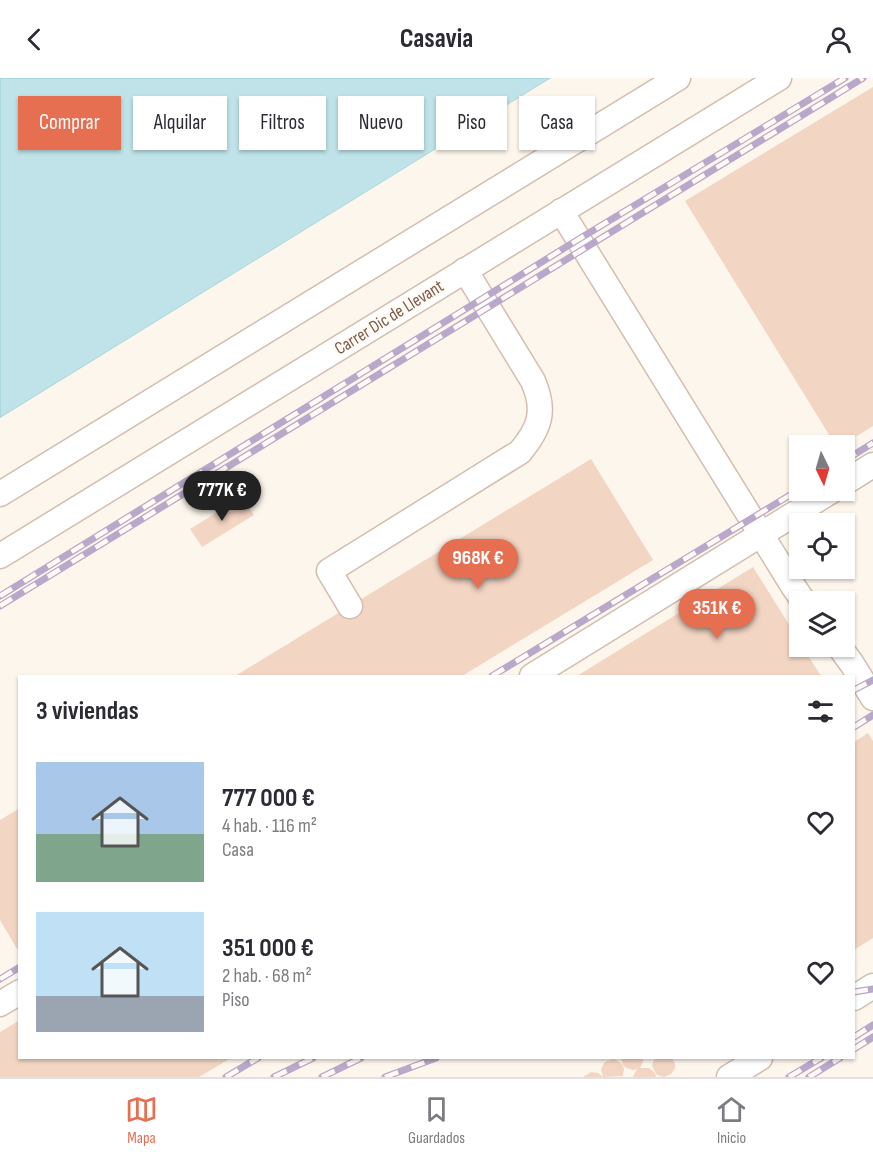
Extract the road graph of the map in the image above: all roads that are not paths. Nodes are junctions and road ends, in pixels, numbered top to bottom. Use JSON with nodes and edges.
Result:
{"nodes":[{"id":1,"x":678,"y":78,"type":"edge"},
{"id":2,"x":779,"y":78,"type":"edge"},
{"id":3,"x":561,"y":211,"type":"junction"},
{"id":4,"x":465,"y":270,"type":"junction"},
{"id":5,"x":873,"y":465,"type":"edge"},
{"id":6,"x":855,"y":476,"type":"edge"},
{"id":7,"x":0,"y":494,"type":"edge"},
{"id":8,"x":815,"y":501,"type":"edge"},
{"id":9,"x":761,"y":535,"type":"junction"},
{"id":10,"x":0,"y":556,"type":"edge"},
{"id":11,"x":796,"y":591,"type":"edge"},
{"id":12,"x":350,"y":606,"type":"dead end"},
{"id":13,"x":847,"y":657,"type":"edge"},
{"id":14,"x":533,"y":675,"type":"edge"},
{"id":15,"x":873,"y":698,"type":"edge"},
{"id":16,"x":873,"y":986,"type":"edge"},
{"id":17,"x":18,"y":993,"type":"edge"},
{"id":18,"x":855,"y":997,"type":"edge"},
{"id":19,"x":0,"y":1004,"type":"edge"},
{"id":20,"x":758,"y":1059,"type":"edge"},
{"id":21,"x":729,"y":1077,"type":"edge"}],
"edges":[{"from":1,"to":7,"type":"lane"},
{"from":2,"to":3,"type":"lane","name":"Carrer Dic de Llevant"},
{"from":3,"to":4,"type":"lane","name":"Carrer Dic de Llevant"},
{"from":3,"to":9,"type":"lane"},
{"from":4,"to":10,"type":"lane","name":"Carrer Dic de Llevant"},
{"from":4,"to":12,"type":"lane"},
{"from":5,"to":6,"type":"lane"},
{"from":8,"to":9,"type":"lane"},
{"from":9,"to":11,"type":"lane"},
{"from":9,"to":14,"type":"lane"},
{"from":13,"to":15,"type":"lane"},
{"from":16,"to":18,"type":"lane"},
{"from":17,"to":19,"type":"lane"},
{"from":20,"to":21,"type":"lane"}]}
